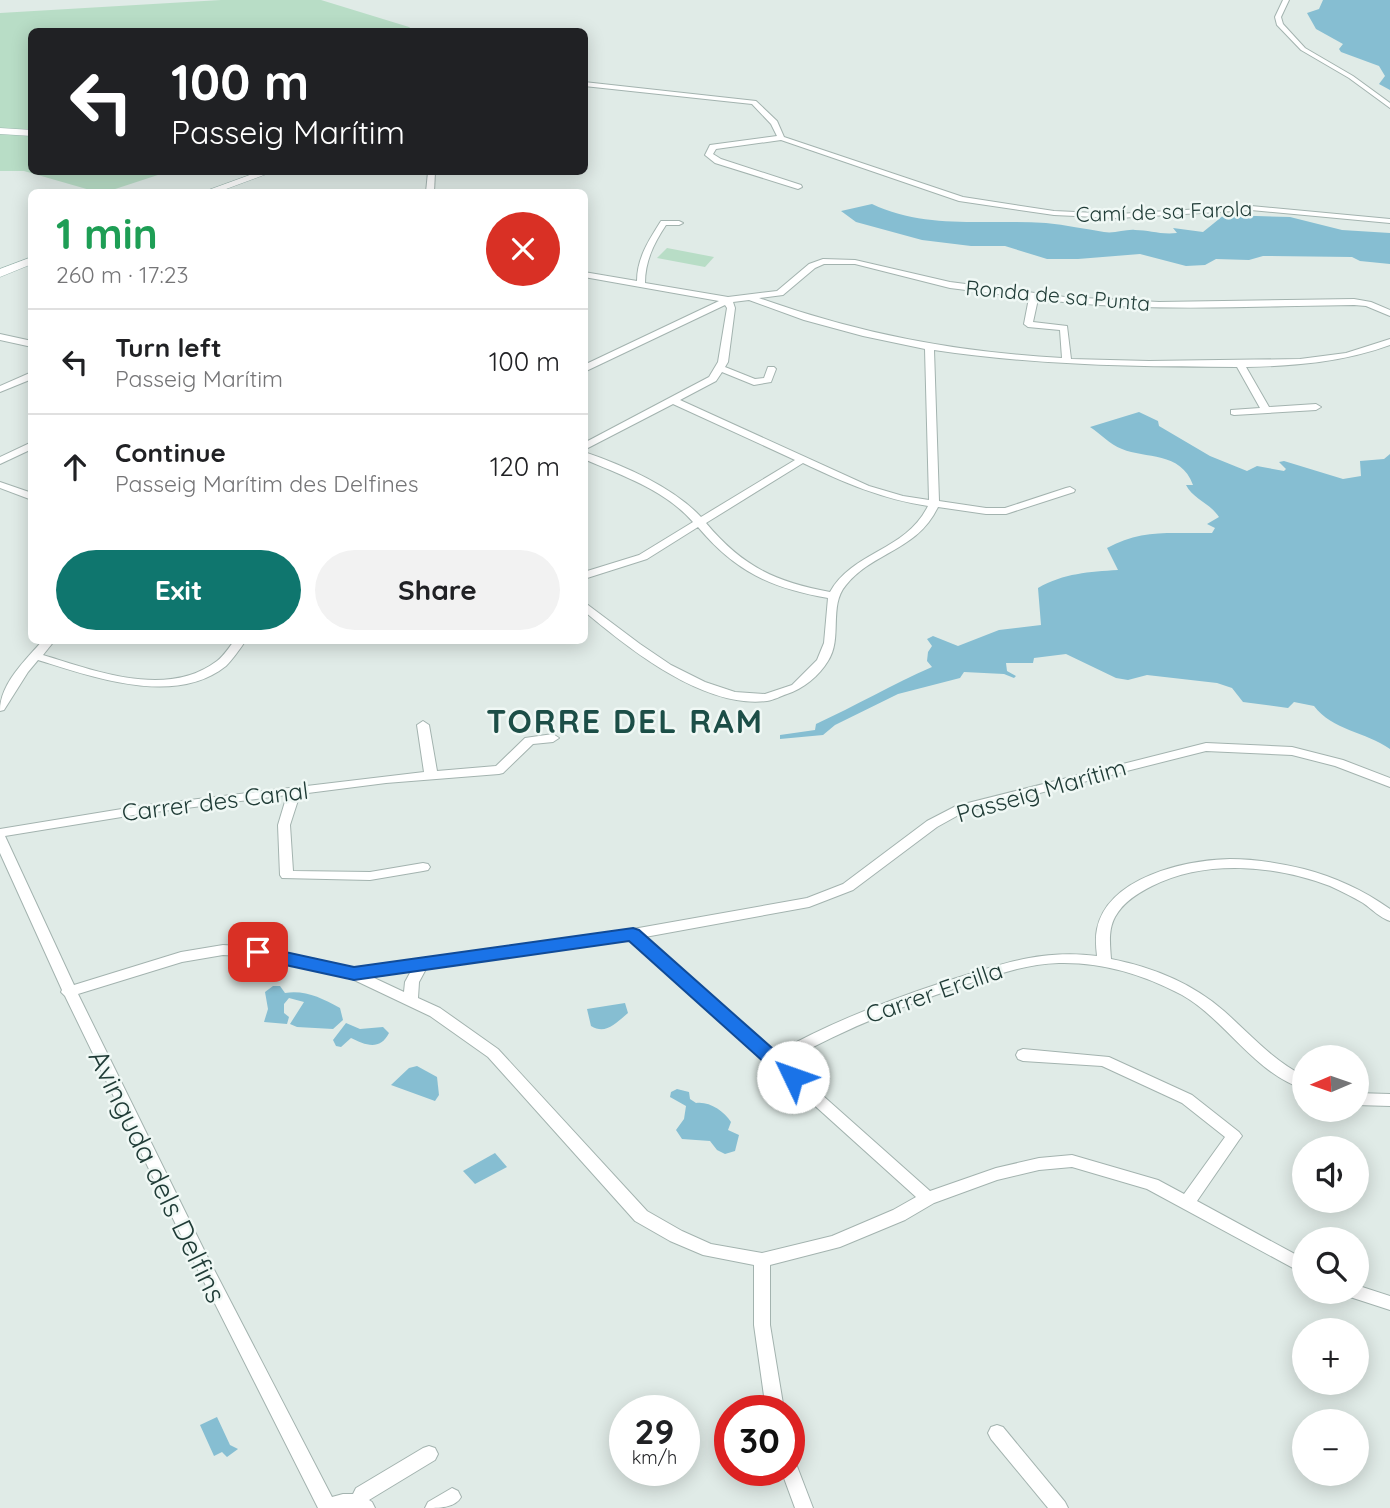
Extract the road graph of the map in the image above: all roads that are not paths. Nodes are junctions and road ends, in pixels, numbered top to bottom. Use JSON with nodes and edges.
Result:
{"nodes":[{"id":1,"x":1286,"y":0,"type":"edge"},
{"id":2,"x":588,"y":84,"type":"edge"},
{"id":3,"x":1390,"y":106,"type":"edge"},
{"id":4,"x":0,"y":131,"type":"edge"},
{"id":5,"x":28,"y":133,"type":"edge"},
{"id":6,"x":781,"y":138,"type":"junction"},
{"id":7,"x":246,"y":175,"type":"edge"},
{"id":8,"x":258,"y":175,"type":"edge"},
{"id":9,"x":230,"y":185,"type":"junction"},
{"id":10,"x":797,"y":187,"type":"dead end"},
{"id":11,"x":218,"y":189,"type":"edge"},
{"id":12,"x":1390,"y":221,"type":"edge"},
{"id":13,"x":679,"y":223,"type":"dead end"},
{"id":14,"x":28,"y":262,"type":"edge"},
{"id":15,"x":0,"y":273,"type":"edge"},
{"id":16,"x":588,"y":275,"type":"edge"},
{"id":17,"x":641,"y":284,"type":"junction"},
{"id":18,"x":780,"y":293,"type":"junction"},
{"id":19,"x":750,"y":298,"type":"junction"},
{"id":20,"x":1034,"y":298,"type":"junction"},
{"id":21,"x":728,"y":300,"type":"junction"},
{"id":22,"x":777,"y":309,"type":"junction"},
{"id":23,"x":1390,"y":313,"type":"edge"},
{"id":24,"x":0,"y":337,"type":"edge"},
{"id":25,"x":1390,"y":342,"type":"edge"},
{"id":26,"x":28,"y":343,"type":"edge"},
{"id":27,"x":929,"y":347,"type":"junction"},
{"id":28,"x":1067,"y":361,"type":"junction"},
{"id":29,"x":1240,"y":364,"type":"junction"},
{"id":30,"x":588,"y":367,"type":"edge"},
{"id":31,"x":720,"y":368,"type":"junction"},
{"id":32,"x":771,"y":369,"type":"dead end"},
{"id":33,"x":28,"y":377,"type":"edge"},
{"id":34,"x":0,"y":389,"type":"edge"},
{"id":35,"x":676,"y":401,"type":"junction"},
{"id":36,"x":1316,"y":407,"type":"dead end"},
{"id":37,"x":1266,"y":410,"type":"junction"},
{"id":38,"x":1234,"y":412,"type":"dead end"},
{"id":39,"x":588,"y":445,"type":"edge"},
{"id":40,"x":28,"y":447,"type":"edge"},
{"id":41,"x":588,"y":457,"type":"edge"},
{"id":42,"x":801,"y":460,"type":"junction"},
{"id":43,"x":0,"y":461,"type":"edge"},
{"id":44,"x":0,"y":485,"type":"edge"},
{"id":45,"x":1070,"y":490,"type":"dead end"},
{"id":46,"x":28,"y":496,"type":"edge"},
{"id":47,"x":934,"y":505,"type":"junction"},
{"id":48,"x":700,"y":524,"type":"junction"},
{"id":49,"x":588,"y":575,"type":"edge"},
{"id":50,"x":833,"y":596,"type":"junction"},
{"id":51,"x":588,"y":608,"type":"edge"},
{"id":52,"x":46,"y":644,"type":"edge"},
{"id":53,"x":238,"y":644,"type":"edge"},
{"id":54,"x":36,"y":656,"type":"junction"},
{"id":55,"x":0,"y":707,"type":"edge"},
{"id":56,"x":423,"y":724,"type":"dead end"},
{"id":57,"x":553,"y":738,"type":"dead end"},
{"id":58,"x":431,"y":775,"type":"junction"},
{"id":59,"x":1390,"y":783,"type":"edge"},
{"id":60,"x":295,"y":791,"type":"junction"},
{"id":61,"x":0,"y":833,"type":"edge"},
{"id":62,"x":0,"y":839,"type":"edge"},
{"id":63,"x":423,"y":867,"type":"dead end"},
{"id":64,"x":1390,"y":916,"type":"edge"},
{"id":65,"x":633,"y":934,"type":"junction"},
{"id":66,"x":1104,"y":962,"type":"junction"},
{"id":67,"x":421,"y":966,"type":"junction"},
{"id":68,"x":354,"y":974,"type":"junction"},
{"id":69,"x":68,"y":992,"type":"junction"},
{"id":70,"x":411,"y":1001,"type":"junction"},
{"id":71,"x":1023,"y":1055,"type":"dead end"},
{"id":72,"x":774,"y":1060,"type":"junction"},
{"id":73,"x":1292,"y":1076,"type":"edge"},
{"id":74,"x":1369,"y":1099,"type":"edge"},
{"id":75,"x":1390,"y":1100,"type":"edge"},
{"id":76,"x":928,"y":1198,"type":"junction"},
{"id":77,"x":1187,"y":1203,"type":"junction"},
{"id":78,"x":762,"y":1260,"type":"junction"},
{"id":79,"x":1292,"y":1260,"type":"edge"},
{"id":80,"x":1369,"y":1296,"type":"edge"},
{"id":81,"x":1390,"y":1303,"type":"edge"},
{"id":82,"x":773,"y":1395,"type":"edge"},
{"id":83,"x":998,"y":1433,"type":"dead end"},
{"id":84,"x":429,"y":1454,"type":"dead end"},
{"id":85,"x":796,"y":1486,"type":"edge"},
{"id":86,"x":452,"y":1497,"type":"dead end"},
{"id":87,"x":362,"y":1506,"type":"edge"},
{"id":88,"x":328,"y":1508,"type":"edge"},
{"id":89,"x":434,"y":1508,"type":"edge"},
{"id":90,"x":804,"y":1508,"type":"edge"},
{"id":91,"x":1059,"y":1508,"type":"edge"}],
"edges":[{"from":1,"to":3,"type":"street"},
{"from":2,"to":6,"type":"street"},
{"from":4,"to":5,"type":"street"},
{"from":6,"to":10,"type":"street"},
{"from":6,"to":12,"type":"street","name":"Camí de sa Farola"},
{"from":7,"to":9,"type":"street"},
{"from":8,"to":9,"type":"street"},
{"from":9,"to":11,"type":"street"},
{"from":13,"to":17,"type":"street"},
{"from":14,"to":15,"type":"street"},
{"from":16,"to":17,"type":"street"},
{"from":17,"to":21,"type":"street"},
{"from":18,"to":19,"type":"street"},
{"from":18,"to":20,"type":"street","name":"Ronda de sa Punta"},
{"from":18,"to":22,"type":"street"},
{"from":19,"to":21,"type":"street"},
{"from":19,"to":22,"type":"street"},
{"from":20,"to":23,"type":"street","name":"Ronda de sa Punta"},
{"from":20,"to":28,"type":"street"},
{"from":21,"to":30,"type":"street"},
{"from":21,"to":31,"type":"street"},
{"from":22,"to":27,"type":"street"},
{"from":24,"to":26,"type":"street"},
{"from":25,"to":29,"type":"street"},
{"from":27,"to":28,"type":"street"},
{"from":27,"to":47,"type":"street"},
{"from":28,"to":29,"type":"street"},
{"from":29,"to":37,"type":"street"},
{"from":31,"to":32,"type":"street"},
{"from":31,"to":35,"type":"street"},
{"from":33,"to":34,"type":"street"},
{"from":35,"to":39,"type":"street"},
{"from":35,"to":42,"type":"street"},
{"from":36,"to":37,"type":"street"},
{"from":37,"to":38,"type":"street"},
{"from":40,"to":43,"type":"street"},
{"from":41,"to":48,"type":"street"},
{"from":42,"to":47,"type":"street"},
{"from":42,"to":48,"type":"street"},
{"from":44,"to":46,"type":"street"},
{"from":45,"to":47,"type":"street"},
{"from":47,"to":50,"type":"street"},
{"from":48,"to":49,"type":"street"},
{"from":48,"to":50,"type":"street"},
{"from":50,"to":51,"type":"street"},
{"from":52,"to":54,"type":"street"},
{"from":53,"to":54,"type":"street"},
{"from":54,"to":55,"type":"street"},
{"from":56,"to":58,"type":"street"},
{"from":57,"to":58,"type":"street","name":"Carrer des Canal"},
{"from":58,"to":60,"type":"street","name":"Carrer des Canal"},
{"from":59,"to":65,"type":"street","name":"Passeig Marítim"},
{"from":60,"to":61,"type":"street","name":"Carrer des Canal"},
{"from":60,"to":63,"type":"street"},
{"from":62,"to":69,"type":"street","name":"Avinguda dels Delfins"},
{"from":64,"to":66,"type":"street"},
{"from":65,"to":67,"type":"street","name":"Passeig Marítim"},
{"from":65,"to":72,"type":"street"},
{"from":66,"to":72,"type":"street","name":"Carrer Ercilla"},
{"from":66,"to":73,"type":"street","name":"Carrer Ercilla"},
{"from":67,"to":68,"type":"street","name":"Passeig Marítim"},
{"from":67,"to":70,"type":"street"},
{"from":68,"to":69,"type":"street"},
{"from":68,"to":70,"type":"street"},
{"from":69,"to":88,"type":"street","name":"Avinguda dels Delfins"},
{"from":70,"to":78,"type":"street"},
{"from":71,"to":77,"type":"street"},
{"from":72,"to":76,"type":"street"},
{"from":74,"to":75,"type":"street"},
{"from":76,"to":77,"type":"street"},
{"from":76,"to":78,"type":"street"},
{"from":77,"to":79,"type":"street"},
{"from":78,"to":82,"type":"street"},
{"from":80,"to":81,"type":"street"},
{"from":83,"to":91,"type":"street"},
{"from":84,"to":87,"type":"street"},
{"from":85,"to":90,"type":"street"},
{"from":86,"to":89,"type":"street"},
{"from":87,"to":88,"type":"street"}]}
